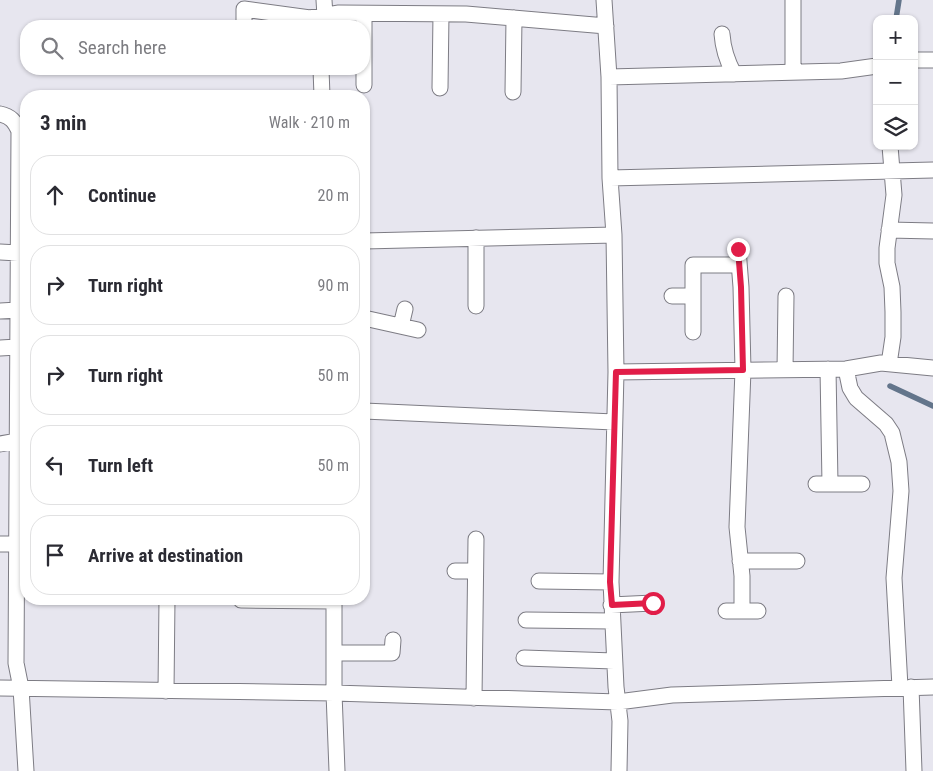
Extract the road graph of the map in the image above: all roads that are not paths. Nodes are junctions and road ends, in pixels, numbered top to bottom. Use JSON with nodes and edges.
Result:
{"nodes":[{"id":1,"x":324,"y":0,"type":"edge"},
{"id":2,"x":604,"y":0,"type":"edge"},
{"id":3,"x":793,"y":0,"type":"edge"},
{"id":4,"x":364,"y":14,"type":"junction"},
{"id":5,"x":441,"y":14,"type":"junction"},
{"id":6,"x":514,"y":18,"type":"junction"},
{"id":7,"x":244,"y":20,"type":"edge"},
{"id":8,"x":320,"y":20,"type":"edge"},
{"id":9,"x":364,"y":20,"type":"edge"},
{"id":10,"x":606,"y":26,"type":"junction"},
{"id":11,"x":722,"y":34,"type":"dead end"},
{"id":12,"x":918,"y":60,"type":"edge"},
{"id":13,"x":933,"y":60,"type":"edge"},
{"id":14,"x":873,"y":67,"type":"edge"},
{"id":15,"x":793,"y":72,"type":"junction"},
{"id":16,"x":734,"y":74,"type":"junction"},
{"id":17,"x":321,"y":75,"type":"edge"},
{"id":18,"x":364,"y":75,"type":"edge"},
{"id":19,"x":609,"y":77,"type":"junction"},
{"id":20,"x":364,"y":85,"type":"dead end"},
{"id":21,"x":440,"y":88,"type":"dead end"},
{"id":22,"x":322,"y":90,"type":"edge"},
{"id":23,"x":513,"y":92,"type":"dead end"},
{"id":24,"x":0,"y":114,"type":"edge"},
{"id":25,"x":890,"y":150,"type":"edge"},
{"id":26,"x":933,"y":170,"type":"edge"},
{"id":27,"x":892,"y":171,"type":"junction"},
{"id":28,"x":610,"y":178,"type":"junction"},
{"id":29,"x":889,"y":230,"type":"junction"},
{"id":30,"x":933,"y":231,"type":"edge"},
{"id":31,"x":614,"y":234,"type":"junction"},
{"id":32,"x":476,"y":238,"type":"junction"},
{"id":33,"x":370,"y":241,"type":"edge"},
{"id":34,"x":738,"y":249,"type":"dead end"},
{"id":35,"x":0,"y":252,"type":"edge"},
{"id":36,"x":18,"y":253,"type":"junction"},
{"id":37,"x":738,"y":265,"type":"junction"},
{"id":38,"x":20,"y":292,"type":"edge"},
{"id":39,"x":672,"y":296,"type":"dead end"},
{"id":40,"x":692,"y":296,"type":"junction"},
{"id":41,"x":786,"y":296,"type":"dead end"},
{"id":42,"x":476,"y":306,"type":"dead end"},
{"id":43,"x":405,"y":309,"type":"dead end"},
{"id":44,"x":0,"y":311,"type":"edge"},
{"id":45,"x":20,"y":312,"type":"edge"},
{"id":46,"x":370,"y":319,"type":"edge"},
{"id":47,"x":20,"y":324,"type":"edge"},
{"id":48,"x":401,"y":326,"type":"junction"},
{"id":49,"x":418,"y":330,"type":"dead end"},
{"id":50,"x":692,"y":332,"type":"dead end"},
{"id":51,"x":18,"y":347,"type":"junction"},
{"id":52,"x":0,"y":348,"type":"edge"},
{"id":53,"x":889,"y":364,"type":"junction"},
{"id":54,"x":933,"y":368,"type":"edge"},
{"id":55,"x":828,"y":369,"type":"junction"},
{"id":56,"x":846,"y":369,"type":"junction"},
{"id":57,"x":743,"y":370,"type":"junction"},
{"id":58,"x":785,"y":370,"type":"junction"},
{"id":59,"x":616,"y":372,"type":"junction"},
{"id":60,"x":370,"y":411,"type":"edge"},
{"id":61,"x":614,"y":422,"type":"junction"},
{"id":62,"x":17,"y":441,"type":"junction"},
{"id":63,"x":0,"y":444,"type":"edge"},
{"id":64,"x":20,"y":460,"type":"edge"},
{"id":65,"x":20,"y":482,"type":"edge"},
{"id":66,"x":862,"y":484,"type":"dead end"},
{"id":67,"x":476,"y":539,"type":"dead end"},
{"id":68,"x":0,"y":544,"type":"edge"},
{"id":69,"x":16,"y":544,"type":"junction"},
{"id":70,"x":740,"y":561,"type":"junction"},
{"id":71,"x":797,"y":561,"type":"dead end"},
{"id":72,"x":455,"y":571,"type":"dead end"},
{"id":73,"x":475,"y":571,"type":"junction"},
{"id":74,"x":20,"y":579,"type":"edge"},
{"id":75,"x":539,"y":581,"type":"dead end"},
{"id":76,"x":610,"y":582,"type":"junction"},
{"id":77,"x":20,"y":603,"type":"edge"},
{"id":78,"x":653,"y":603,"type":"dead end"},
{"id":79,"x":167,"y":605,"type":"edge"},
{"id":80,"x":334,"y":605,"type":"edge"},
{"id":81,"x":612,"y":605,"type":"junction"},
{"id":82,"x":726,"y":611,"type":"dead end"},
{"id":83,"x":742,"y":611,"type":"junction"},
{"id":84,"x":758,"y":611,"type":"dead end"},
{"id":85,"x":526,"y":620,"type":"dead end"},
{"id":86,"x":612,"y":621,"type":"junction"},
{"id":87,"x":393,"y":640,"type":"dead end"},
{"id":88,"x":334,"y":653,"type":"junction"},
{"id":89,"x":524,"y":658,"type":"dead end"},
{"id":90,"x":614,"y":661,"type":"junction"},
{"id":91,"x":905,"y":687,"type":"junction"},
{"id":92,"x":933,"y":687,"type":"edge"},
{"id":93,"x":0,"y":688,"type":"edge"},
{"id":94,"x":21,"y":688,"type":"junction"},
{"id":95,"x":166,"y":691,"type":"junction"},
{"id":96,"x":334,"y":693,"type":"junction"},
{"id":97,"x":474,"y":698,"type":"junction"},
{"id":98,"x":618,"y":702,"type":"junction"},
{"id":99,"x":26,"y":771,"type":"edge"},
{"id":100,"x":337,"y":771,"type":"edge"},
{"id":101,"x":619,"y":771,"type":"edge"},
{"id":102,"x":914,"y":771,"type":"edge"}],
"edges":[{"from":1,"to":8,"type":"street"},
{"from":2,"to":10,"type":"street"},
{"from":3,"to":15,"type":"street"},
{"from":4,"to":5,"type":"street"},
{"from":4,"to":8,"type":"street"},
{"from":4,"to":9,"type":"street"},
{"from":5,"to":6,"type":"street"},
{"from":5,"to":21,"type":"street"},
{"from":6,"to":10,"type":"street"},
{"from":6,"to":23,"type":"street"},
{"from":7,"to":8,"type":"street"},
{"from":10,"to":19,"type":"street"},
{"from":11,"to":16,"type":"street"},
{"from":12,"to":13,"type":"street"},
{"from":14,"to":15,"type":"street"},
{"from":15,"to":16,"type":"street"},
{"from":16,"to":19,"type":"street"},
{"from":17,"to":22,"type":"street"},
{"from":18,"to":20,"type":"street"},
{"from":19,"to":28,"type":"street"},
{"from":24,"to":36,"type":"street"},
{"from":25,"to":27,"type":"street"},
{"from":26,"to":27,"type":"street"},
{"from":27,"to":28,"type":"street"},
{"from":27,"to":29,"type":"street"},
{"from":28,"to":31,"type":"street"},
{"from":29,"to":30,"type":"street"},
{"from":29,"to":53,"type":"street"},
{"from":31,"to":32,"type":"street"},
{"from":31,"to":59,"type":"street"},
{"from":32,"to":33,"type":"street"},
{"from":32,"to":42,"type":"street"},
{"from":34,"to":37,"type":"street"},
{"from":35,"to":36,"type":"street"},
{"from":36,"to":38,"type":"street"},
{"from":37,"to":40,"type":"street"},
{"from":37,"to":57,"type":"street"},
{"from":39,"to":40,"type":"street"},
{"from":40,"to":50,"type":"street"},
{"from":41,"to":58,"type":"street"},
{"from":43,"to":48,"type":"street"},
{"from":44,"to":45,"type":"street"},
{"from":46,"to":48,"type":"street"},
{"from":47,"to":51,"type":"street"},
{"from":48,"to":49,"type":"street"},
{"from":51,"to":52,"type":"street"},
{"from":51,"to":62,"type":"street"},
{"from":53,"to":54,"type":"street"},
{"from":53,"to":56,"type":"street"},
{"from":55,"to":56,"type":"street"},
{"from":55,"to":58,"type":"street"},
{"from":55,"to":66,"type":"street"},
{"from":56,"to":91,"type":"street"},
{"from":57,"to":58,"type":"street"},
{"from":57,"to":59,"type":"street"},
{"from":57,"to":70,"type":"street"},
{"from":59,"to":61,"type":"street"},
{"from":60,"to":61,"type":"street"},
{"from":61,"to":76,"type":"street"},
{"from":62,"to":63,"type":"street"},
{"from":62,"to":64,"type":"street"},
{"from":65,"to":69,"type":"street"},
{"from":67,"to":73,"type":"street"},
{"from":68,"to":69,"type":"street"},
{"from":69,"to":74,"type":"street"},
{"from":70,"to":71,"type":"street"},
{"from":70,"to":83,"type":"street"},
{"from":72,"to":73,"type":"street"},
{"from":73,"to":97,"type":"street"},
{"from":75,"to":76,"type":"street"},
{"from":76,"to":81,"type":"street"},
{"from":77,"to":94,"type":"street"},
{"from":78,"to":81,"type":"street"},
{"from":79,"to":95,"type":"street"},
{"from":80,"to":88,"type":"street"},
{"from":81,"to":86,"type":"street"},
{"from":82,"to":83,"type":"street"},
{"from":83,"to":84,"type":"street"},
{"from":85,"to":86,"type":"street"},
{"from":86,"to":90,"type":"street"},
{"from":87,"to":88,"type":"street"},
{"from":88,"to":96,"type":"street"},
{"from":89,"to":90,"type":"street"},
{"from":90,"to":98,"type":"street"},
{"from":91,"to":92,"type":"street"},
{"from":91,"to":98,"type":"street"},
{"from":91,"to":102,"type":"street"},
{"from":93,"to":94,"type":"street"},
{"from":94,"to":95,"type":"street"},
{"from":94,"to":99,"type":"street"},
{"from":95,"to":96,"type":"street"},
{"from":96,"to":97,"type":"street"},
{"from":96,"to":100,"type":"street"},
{"from":97,"to":98,"type":"street"},
{"from":98,"to":101,"type":"street"}]}
